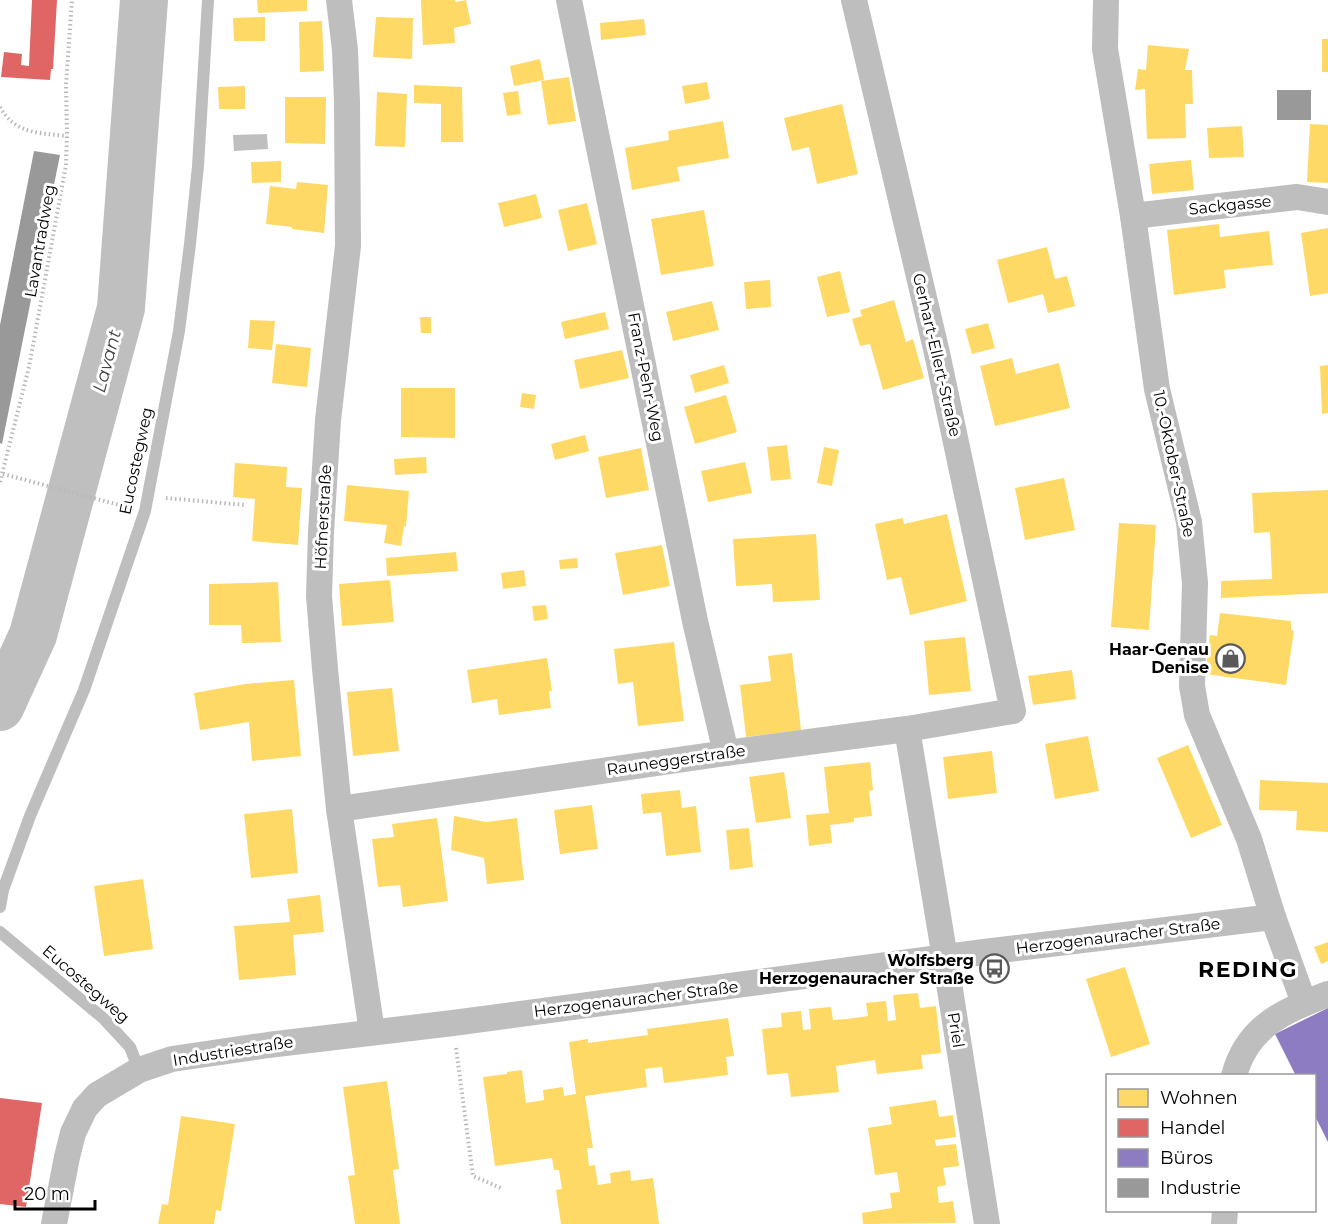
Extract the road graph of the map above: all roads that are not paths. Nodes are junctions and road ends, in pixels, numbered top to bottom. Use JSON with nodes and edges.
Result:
{"nodes":[{"id":1,"x":208,"y":0,"type":"edge"},
{"id":2,"x":339,"y":0,"type":"edge"},
{"id":3,"x":569,"y":0,"type":"edge"},
{"id":4,"x":854,"y":0,"type":"edge"},
{"id":5,"x":1106,"y":0,"type":"edge"},
{"id":6,"x":1328,"y":202,"type":"edge"},
{"id":7,"x":1133,"y":216,"type":"junction"},
{"id":8,"x":1013,"y":711,"type":"joint"},
{"id":9,"x":907,"y":729,"type":"junction"},
{"id":10,"x":726,"y":753,"type":"junction"},
{"id":11,"x":339,"y":809,"type":"junction"},
{"id":12,"x":0,"y":907,"type":"edge"},
{"id":13,"x":1273,"y":917,"type":"junction"},
{"id":14,"x":0,"y":932,"type":"edge"},
{"id":15,"x":945,"y":958,"type":"junction"},
{"id":16,"x":1328,"y":994,"type":"edge"},
{"id":17,"x":1304,"y":1003,"type":"junction"},
{"id":18,"x":372,"y":1032,"type":"junction"},
{"id":19,"x":139,"y":1070,"type":"junction"},
{"id":20,"x":1235,"y":1074,"type":"edge"},
{"id":21,"x":54,"y":1224,"type":"edge"},
{"id":22,"x":987,"y":1224,"type":"edge"}],
"edges":[{"from":1,"to":12,"type":"lane","name":"Eucostegweg"},
{"from":2,"to":11,"type":"street","name":"Höfnerstraße"},
{"from":3,"to":10,"type":"street","name":"Franz-Pehr-Weg"},
{"from":4,"to":8,"type":"street","name":"Gerhart-Ellert-Straße"},
{"from":5,"to":7,"type":"street","name":"10.-Oktober-Straße"},
{"from":6,"to":7,"type":"street","name":"Sackgasse"},
{"from":7,"to":13,"type":"street","name":"10.-Oktober-Straße"},
{"from":8,"to":9,"type":"street","name":"Rauneggerstraße"},
{"from":9,"to":10,"type":"street","name":"Rauneggerstraße"},
{"from":9,"to":15,"type":"street","name":"Priel"},
{"from":10,"to":11,"type":"street","name":"Rauneggerstraße"},
{"from":11,"to":18,"type":"street","name":"Höfnerstraße"},
{"from":13,"to":15,"type":"street","name":"Herzogenauracher Straße"},
{"from":13,"to":17,"type":"street"},
{"from":14,"to":19,"type":"lane","name":"Eucostegweg"},
{"from":15,"to":18,"type":"street","name":"Herzogenauracher Straße"},
{"from":15,"to":22,"type":"street","name":"Priel"},
{"from":16,"to":17,"type":"street"},
{"from":17,"to":20,"type":"street"},
{"from":18,"to":19,"type":"street","name":"Industriestraße"},
{"from":19,"to":21,"type":"street","name":"Industriestraße"}]}
